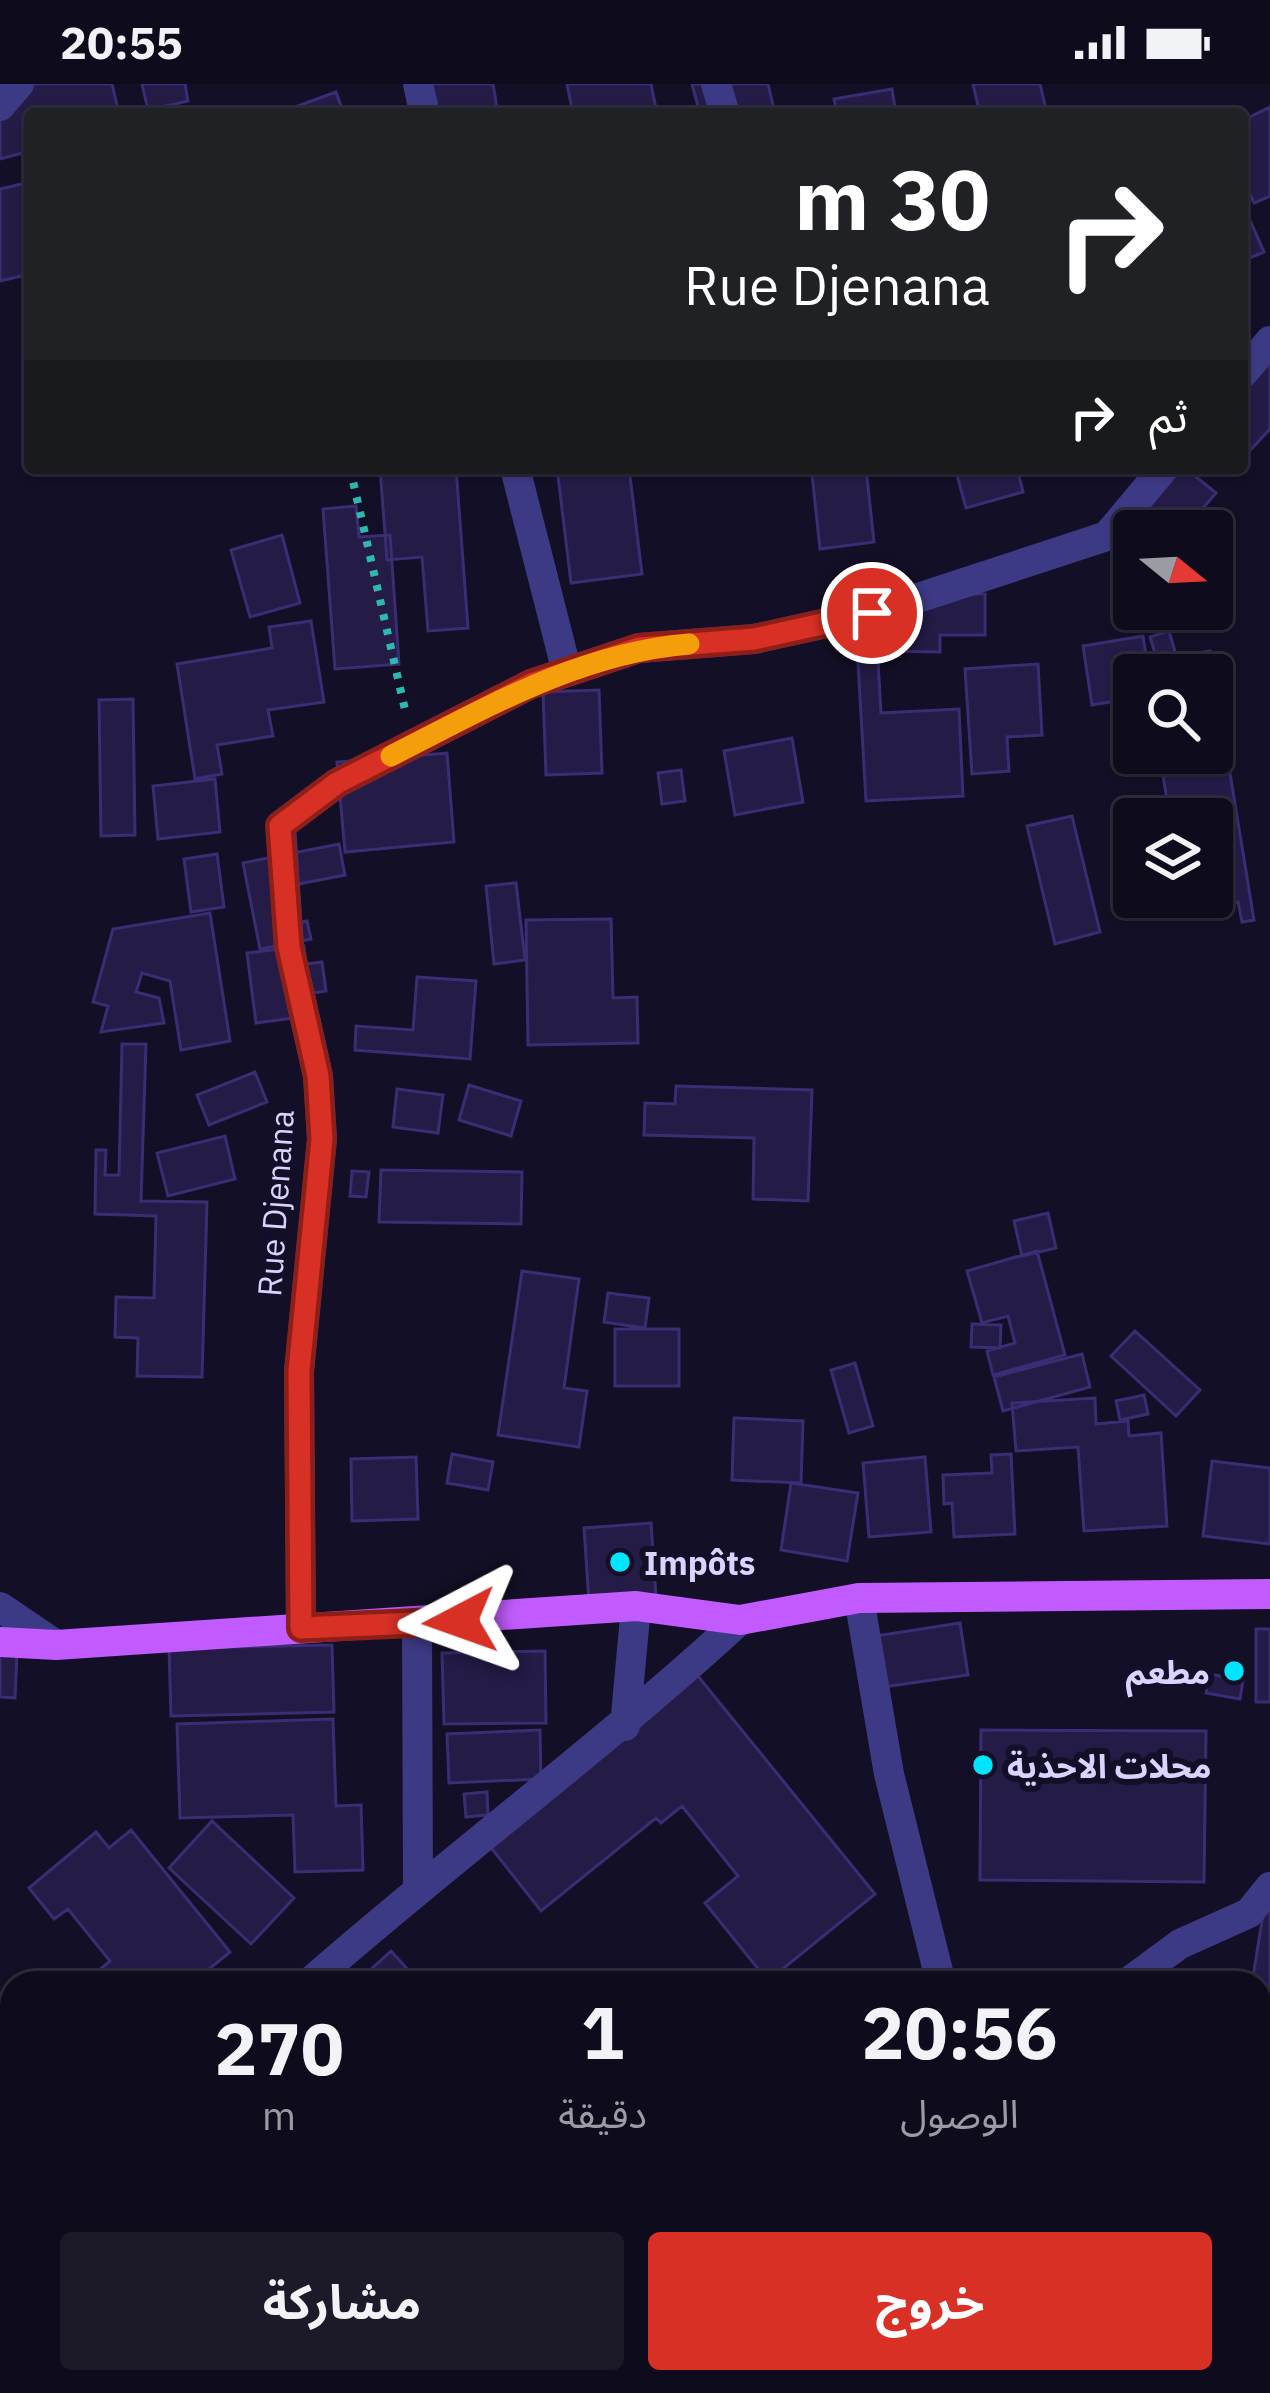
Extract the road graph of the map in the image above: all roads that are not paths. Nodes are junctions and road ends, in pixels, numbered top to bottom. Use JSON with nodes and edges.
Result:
{"nodes":[{"id":1,"x":20,"y":84,"type":"edge"},
{"id":2,"x":0,"y":106,"type":"edge"},
{"id":3,"x":1270,"y":340,"type":"edge"},
{"id":4,"x":1248,"y":367,"type":"edge"},
{"id":5,"x":517,"y":474,"type":"edge"},
{"id":6,"x":1159,"y":474,"type":"edge"},
{"id":7,"x":567,"y":672,"type":"junction"},
{"id":8,"x":1270,"y":1594,"type":"edge"},
{"id":9,"x":860,"y":1598,"type":"junction"},
{"id":10,"x":0,"y":1606,"type":"edge"},
{"id":11,"x":636,"y":1606,"type":"junction"},
{"id":12,"x":740,"y":1620,"type":"junction"},
{"id":13,"x":417,"y":1624,"type":"junction"},
{"id":14,"x":301,"y":1628,"type":"junction"},
{"id":15,"x":0,"y":1642,"type":"edge"},
{"id":16,"x":56,"y":1646,"type":"junction"},
{"id":17,"x":625,"y":1726,"type":"junction"},
{"id":18,"x":1270,"y":1887,"type":"edge"},
{"id":19,"x":418,"y":1888,"type":"junction"},
{"id":20,"x":323,"y":1971,"type":"edge"},
{"id":21,"x":938,"y":1971,"type":"edge"},
{"id":22,"x":1143,"y":1971,"type":"edge"}],
"edges":[{"from":1,"to":2,"type":"street"},
{"from":3,"to":4,"type":"street"},
{"from":5,"to":7,"type":"street"},
{"from":6,"to":7,"type":"street","name":"Rue Djenana"},
{"from":7,"to":14,"type":"street","name":"Rue Djenana"},
{"from":8,"to":9,"type":"main road"},
{"from":9,"to":12,"type":"main road"},
{"from":9,"to":21,"type":"street"},
{"from":10,"to":16,"type":"street"},
{"from":11,"to":12,"type":"main road"},
{"from":11,"to":13,"type":"main road"},
{"from":11,"to":17,"type":"street"},
{"from":12,"to":17,"type":"street"},
{"from":13,"to":14,"type":"main road"},
{"from":13,"to":19,"type":"street"},
{"from":14,"to":16,"type":"main road"},
{"from":15,"to":16,"type":"main road"},
{"from":17,"to":19,"type":"street"},
{"from":18,"to":22,"type":"street"},
{"from":19,"to":20,"type":"street"}]}
